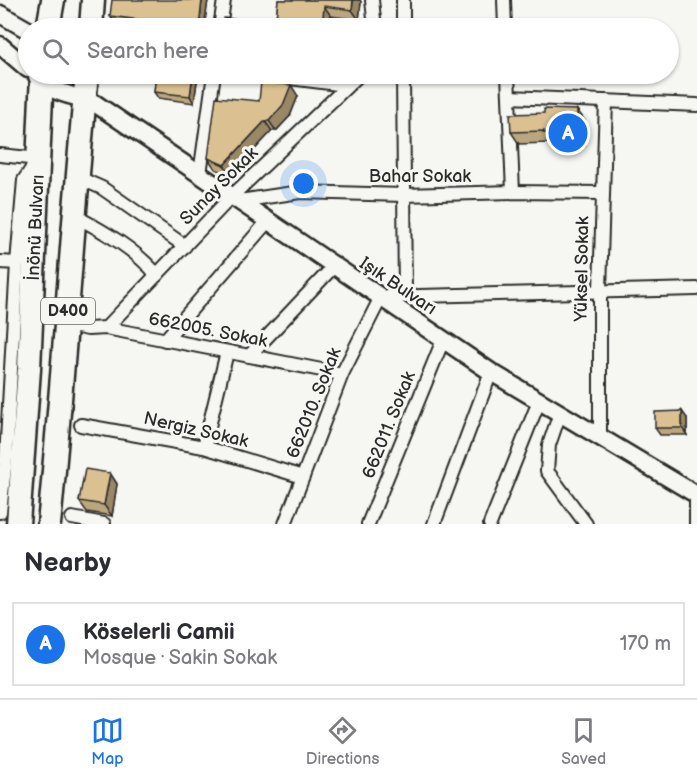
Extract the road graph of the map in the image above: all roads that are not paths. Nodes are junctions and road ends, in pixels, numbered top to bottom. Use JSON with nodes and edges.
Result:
{"nodes":[{"id":1,"x":53,"y":0,"type":"edge"},
{"id":2,"x":93,"y":0,"type":"edge"},
{"id":3,"x":224,"y":0,"type":"edge"},
{"id":4,"x":372,"y":0,"type":"edge"},
{"id":5,"x":403,"y":0,"type":"edge"},
{"id":6,"x":504,"y":0,"type":"edge"},
{"id":7,"x":0,"y":14,"type":"edge"},
{"id":8,"x":50,"y":18,"type":"edge"},
{"id":9,"x":92,"y":18,"type":"edge"},
{"id":10,"x":221,"y":18,"type":"edge"},
{"id":11,"x":374,"y":18,"type":"edge"},
{"id":12,"x":403,"y":18,"type":"edge"},
{"id":13,"x":505,"y":18,"type":"edge"},
{"id":14,"x":18,"y":24,"type":"edge"},
{"id":15,"x":0,"y":45,"type":"edge"},
{"id":16,"x":18,"y":60,"type":"edge"},
{"id":17,"x":36,"y":84,"type":"edge"},
{"id":18,"x":47,"y":84,"type":"edge"},
{"id":19,"x":86,"y":84,"type":"edge"},
{"id":20,"x":213,"y":84,"type":"edge"},
{"id":21,"x":331,"y":84,"type":"edge"},
{"id":22,"x":348,"y":84,"type":"edge"},
{"id":23,"x":403,"y":84,"type":"edge"},
{"id":24,"x":508,"y":84,"type":"edge"},
{"id":25,"x":346,"y":86,"type":"junction"},
{"id":26,"x":509,"y":97,"type":"junction"},
{"id":27,"x":85,"y":98,"type":"junction"},
{"id":28,"x":606,"y":101,"type":"junction"},
{"id":29,"x":697,"y":105,"type":"edge"},
{"id":30,"x":0,"y":155,"type":"edge"},
{"id":31,"x":39,"y":159,"type":"junction"},
{"id":32,"x":200,"y":174,"type":"junction"},
{"id":33,"x":77,"y":177,"type":"junction"},
{"id":34,"x":513,"y":192,"type":"junction"},
{"id":35,"x":602,"y":193,"type":"junction"},
{"id":36,"x":404,"y":195,"type":"junction"},
{"id":37,"x":236,"y":199,"type":"junction"},
{"id":38,"x":75,"y":216,"type":"junction"},
{"id":39,"x":268,"y":221,"type":"junction"},
{"id":40,"x":184,"y":246,"type":"junction"},
{"id":41,"x":0,"y":262,"type":"edge"},
{"id":42,"x":17,"y":263,"type":"junction"},
{"id":43,"x":334,"y":266,"type":"junction"},
{"id":44,"x":157,"y":275,"type":"junction"},
{"id":45,"x":697,"y":289,"type":"edge"},
{"id":46,"x":600,"y":290,"type":"junction"},
{"id":47,"x":405,"y":296,"type":"junction"},
{"id":48,"x":381,"y":297,"type":"junction"},
{"id":49,"x":67,"y":325,"type":"junction"},
{"id":50,"x":106,"y":328,"type":"junction"},
{"id":51,"x":165,"y":340,"type":"junction"},
{"id":52,"x":443,"y":340,"type":"junction"},
{"id":53,"x":227,"y":352,"type":"junction"},
{"id":54,"x":6,"y":355,"type":"edge"},
{"id":55,"x":249,"y":356,"type":"junction"},
{"id":56,"x":491,"y":372,"type":"junction"},
{"id":57,"x":342,"y":374,"type":"junction"},
{"id":58,"x":539,"y":401,"type":"junction"},
{"id":59,"x":560,"y":413,"type":"junction"},
{"id":60,"x":81,"y":425,"type":"dead end"},
{"id":61,"x":600,"y":437,"type":"junction"},
{"id":62,"x":204,"y":447,"type":"junction"},
{"id":63,"x":3,"y":458,"type":"edge"},
{"id":64,"x":303,"y":477,"type":"junction"},
{"id":65,"x":696,"y":495,"type":"edge"},
{"id":66,"x":576,"y":510,"type":"junction"},
{"id":67,"x":0,"y":512,"type":"edge"},
{"id":68,"x":72,"y":518,"type":"dead end"},
{"id":69,"x":18,"y":524,"type":"edge"},
{"id":70,"x":49,"y":524,"type":"edge"},
{"id":71,"x":104,"y":524,"type":"edge"},
{"id":72,"x":285,"y":524,"type":"edge"},
{"id":73,"x":368,"y":524,"type":"edge"},
{"id":74,"x":434,"y":524,"type":"edge"},
{"id":75,"x":490,"y":524,"type":"edge"},
{"id":76,"x":571,"y":524,"type":"edge"},
{"id":77,"x":586,"y":524,"type":"edge"},
{"id":78,"x":696,"y":524,"type":"edge"}],
"edges":[{"from":1,"to":8,"type":"highway"},
{"from":2,"to":9,"type":"highway"},
{"from":3,"to":10,"type":"street"},
{"from":4,"to":11,"type":"street"},
{"from":5,"to":12,"type":"street"},
{"from":6,"to":13,"type":"street"},
{"from":7,"to":14,"type":"main road"},
{"from":15,"to":16,"type":"main road","name":"Işık Bulvarı"},
{"from":17,"to":31,"type":"highway","name":"İnönü Bulvarı","number":"D400"},
{"from":18,"to":27,"type":"main road","name":"Işık Bulvarı"},
{"from":19,"to":27,"type":"highway","number":"D400"},
{"from":20,"to":32,"type":"street"},
{"from":21,"to":25,"type":"street"},
{"from":22,"to":25,"type":"street","name":"Sunay Sokak"},
{"from":23,"to":36,"type":"street"},
{"from":24,"to":26,"type":"street"},
{"from":25,"to":37,"type":"street","name":"Sunay Sokak"},
{"from":26,"to":28,"type":"street"},
{"from":26,"to":34,"type":"street"},
{"from":27,"to":32,"type":"main road","name":"Işık Bulvarı"},
{"from":27,"to":33,"type":"highway","name":"İnönü Bulvarı","number":"D400"},
{"from":28,"to":29,"type":"street"},
{"from":28,"to":35,"type":"street","name":"Yüksel Sokak"},
{"from":30,"to":31,"type":"street"},
{"from":31,"to":42,"type":"street"},
{"from":31,"to":69,"type":"highway","name":"İnönü Bulvarı","number":"D400"},
{"from":32,"to":37,"type":"main road","name":"Işık Bulvarı"},
{"from":33,"to":38,"type":"highway","name":"İnönü Bulvarı","number":"D400"},
{"from":33,"to":40,"type":"street"},
{"from":34,"to":35,"type":"street","name":"Bahar Sokak"},
{"from":34,"to":36,"type":"street","name":"Bahar Sokak"},
{"from":35,"to":46,"type":"street","name":"Yüksel Sokak"},
{"from":36,"to":37,"type":"street","name":"Bahar Sokak"},
{"from":36,"to":47,"type":"street"},
{"from":37,"to":39,"type":"main road","name":"Işık Bulvarı"},
{"from":37,"to":40,"type":"street","name":"Sunay Sokak"},
{"from":38,"to":44,"type":"street"},
{"from":38,"to":49,"type":"highway","name":"İnönü Bulvarı","number":"D400"},
{"from":39,"to":43,"type":"main road","name":"Işık Bulvarı"},
{"from":39,"to":51,"type":"street"},
{"from":40,"to":44,"type":"street","name":"Sunay Sokak"},
{"from":41,"to":42,"type":"street"},
{"from":42,"to":54,"type":"street"},
{"from":43,"to":48,"type":"main road","name":"Işık Bulvarı"},
{"from":43,"to":55,"type":"street"},
{"from":44,"to":50,"type":"street","name":"Sunay Sokak"},
{"from":45,"to":46,"type":"street"},
{"from":46,"to":47,"type":"street"},
{"from":46,"to":61,"type":"street","name":"Yüksel Sokak"},
{"from":47,"to":48,"type":"street"},
{"from":48,"to":52,"type":"main road","name":"Işık Bulvarı"},
{"from":48,"to":57,"type":"street","name":"662010. Sokak"},
{"from":49,"to":50,"type":"street","name":"662005. Sokak"},
{"from":49,"to":70,"type":"highway","name":"İnönü Bulvarı","number":"D400"},
{"from":50,"to":51,"type":"street","name":"662005. Sokak"},
{"from":51,"to":53,"type":"street","name":"662005. Sokak"},
{"from":52,"to":56,"type":"main road","name":"Işık Bulvarı"},
{"from":52,"to":73,"type":"street","name":"662011. Sokak"},
{"from":53,"to":55,"type":"street","name":"662005. Sokak"},
{"from":53,"to":62,"type":"street"},
{"from":54,"to":63,"type":"street"},
{"from":55,"to":57,"type":"street","name":"662005. Sokak"},
{"from":56,"to":58,"type":"main road","name":"Işık Bulvarı"},
{"from":56,"to":74,"type":"street"},
{"from":57,"to":64,"type":"street","name":"662010. Sokak"},
{"from":58,"to":59,"type":"main road","name":"Işık Bulvarı"},
{"from":58,"to":75,"type":"street"},
{"from":59,"to":61,"type":"main road","name":"Işık Bulvarı"},
{"from":59,"to":66,"type":"street"},
{"from":60,"to":62,"type":"street","name":"Nergiz Sokak"},
{"from":61,"to":65,"type":"main road","name":"Işık Bulvarı"},
{"from":62,"to":64,"type":"street","name":"Nergiz Sokak"},
{"from":63,"to":67,"type":"street"},
{"from":64,"to":72,"type":"street","name":"662010. Sokak"},
{"from":65,"to":78,"type":"street"},
{"from":66,"to":76,"type":"street"},
{"from":66,"to":77,"type":"street"},
{"from":68,"to":71,"type":"street"}]}
